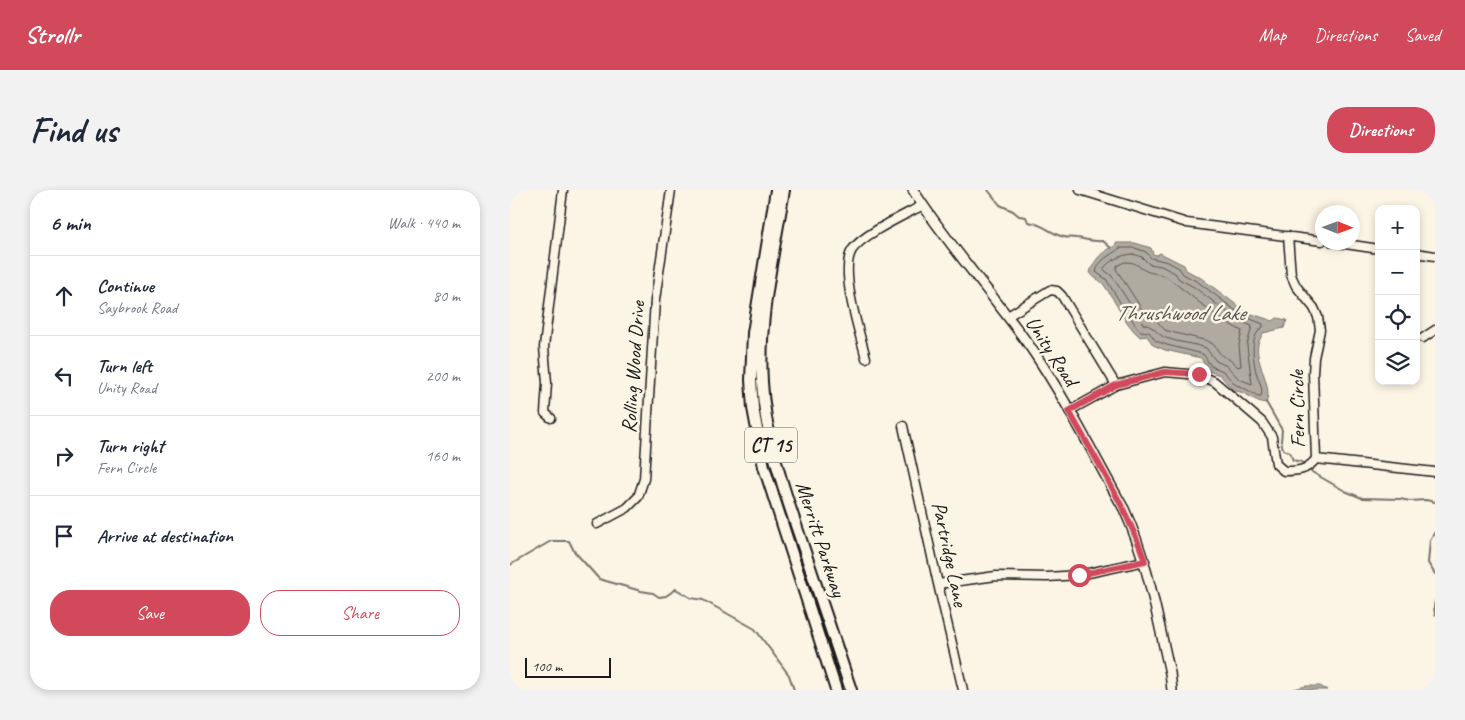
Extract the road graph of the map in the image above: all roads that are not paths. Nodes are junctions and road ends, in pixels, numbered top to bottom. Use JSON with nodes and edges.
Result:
{"nodes":[{"id":1,"x":564,"y":190,"type":"edge"},
{"id":2,"x":671,"y":190,"type":"edge"},
{"id":3,"x":776,"y":190,"type":"edge"},
{"id":4,"x":784,"y":190,"type":"edge"},
{"id":5,"x":914,"y":190,"type":"edge"},
{"id":6,"x":1080,"y":190,"type":"edge"},
{"id":7,"x":923,"y":205,"type":"junction"},
{"id":8,"x":1288,"y":236,"type":"junction"},
{"id":9,"x":1315,"y":240,"type":"edge"},
{"id":10,"x":1360,"y":246,"type":"edge"},
{"id":11,"x":1375,"y":248,"type":"edge"},
{"id":12,"x":1420,"y":254,"type":"edge"},
{"id":13,"x":1435,"y":256,"type":"edge"},
{"id":14,"x":1008,"y":316,"type":"junction"},
{"id":15,"x":1435,"y":330,"type":"edge"},
{"id":16,"x":1423,"y":338,"type":"dead end"},
{"id":17,"x":866,"y":358,"type":"dead end"},
{"id":18,"x":1116,"y":385,"type":"junction"},
{"id":19,"x":1069,"y":411,"type":"junction"},
{"id":20,"x":551,"y":418,"type":"dead end"},
{"id":21,"x":903,"y":426,"type":"dead end"},
{"id":22,"x":1316,"y":459,"type":"junction"},
{"id":23,"x":1435,"y":472,"type":"edge"},
{"id":24,"x":597,"y":524,"type":"dead end"},
{"id":25,"x":1145,"y":561,"type":"junction"},
{"id":26,"x":938,"y":584,"type":"junction"},
{"id":27,"x":820,"y":642,"type":"junction"},
{"id":28,"x":829,"y":690,"type":"edge"},
{"id":29,"x":836,"y":690,"type":"edge"},
{"id":30,"x":851,"y":690,"type":"edge"},
{"id":31,"x":964,"y":690,"type":"edge"},
{"id":32,"x":1172,"y":690,"type":"edge"}],
"edges":[{"from":1,"to":20,"type":"street"},
{"from":2,"to":24,"type":"street","name":"Rolling Wood Drive"},
{"from":3,"to":27,"type":"highway","name":"Merritt Parkway","number":"CT 15"},
{"from":4,"to":30,"type":"highway","name":"Merritt Parkway","number":"CT 15"},
{"from":5,"to":7,"type":"main road","name":"Unity Road"},
{"from":6,"to":8,"type":"street"},
{"from":7,"to":14,"type":"main road","name":"Unity Road"},
{"from":7,"to":17,"type":"street"},
{"from":8,"to":9,"type":"street"},
{"from":8,"to":22,"type":"street","name":"Fern Circle"},
{"from":10,"to":11,"type":"street"},
{"from":12,"to":13,"type":"street"},
{"from":14,"to":18,"type":"street"},
{"from":14,"to":19,"type":"main road","name":"Unity Road"},
{"from":15,"to":16,"type":"street"},
{"from":18,"to":19,"type":"street","name":"Fern Circle"},
{"from":18,"to":22,"type":"street","name":"Fern Circle"},
{"from":19,"to":25,"type":"main road","name":"Unity Road"},
{"from":21,"to":26,"type":"street","name":"Partridge Lane"},
{"from":22,"to":23,"type":"street"},
{"from":25,"to":26,"type":"street"},
{"from":25,"to":32,"type":"main road","name":"Unity Road"},
{"from":26,"to":31,"type":"street","name":"Partridge Lane"},
{"from":27,"to":28,"type":"highway"},
{"from":27,"to":29,"type":"highway","name":"Merritt Parkway","number":"CT 15"}]}
